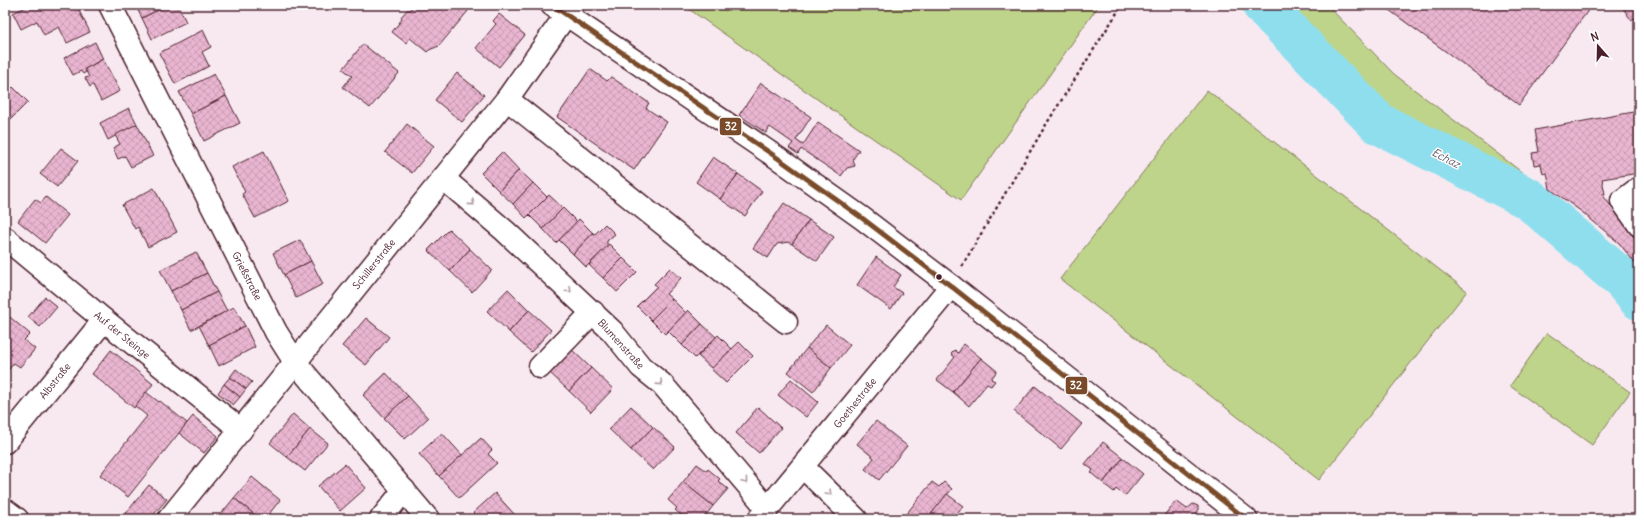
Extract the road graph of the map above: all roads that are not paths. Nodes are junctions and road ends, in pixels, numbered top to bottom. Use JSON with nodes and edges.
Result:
{"nodes":[{"id":1,"x":110,"y":5,"type":"edge"},
{"id":2,"x":564,"y":8,"type":"edge"},
{"id":3,"x":507,"y":99,"type":"junction"},
{"id":4,"x":443,"y":178,"type":"junction"},
{"id":5,"x":1639,"y":188,"type":"edge"},
{"id":6,"x":1639,"y":224,"type":"edge"},
{"id":7,"x":5,"y":238,"type":"edge"},
{"id":8,"x":951,"y":286,"type":"junction"},
{"id":9,"x":592,"y":312,"type":"junction"},
{"id":10,"x":104,"y":320,"type":"junction"},
{"id":11,"x":786,"y":322,"type":"dead end"},
{"id":12,"x":295,"y":362,"type":"junction"},
{"id":13,"x":540,"y":367,"type":"dead end"},
{"id":14,"x":241,"y":430,"type":"junction"},
{"id":15,"x":5,"y":442,"type":"edge"},
{"id":16,"x":803,"y":467,"type":"junction"},
{"id":17,"x":404,"y":490,"type":"junction"},
{"id":18,"x":5,"y":510,"type":"edge"},
{"id":19,"x":763,"y":513,"type":"edge"},
{"id":20,"x":17,"y":519,"type":"edge"},
{"id":21,"x":170,"y":519,"type":"edge"},
{"id":22,"x":381,"y":519,"type":"edge"},
{"id":23,"x":428,"y":519,"type":"edge"},
{"id":24,"x":856,"y":519,"type":"edge"},
{"id":25,"x":1246,"y":519,"type":"edge"}],
"edges":[{"from":1,"to":12,"type":"street","name":"Grießstraße"},
{"from":2,"to":3,"type":"street","name":"Schillerstraße"},
{"from":2,"to":8,"type":"street"},
{"from":3,"to":4,"type":"street","name":"Schillerstraße"},
{"from":3,"to":11,"type":"street"},
{"from":4,"to":9,"type":"street","name":"Blumenstraße","one_way":true},
{"from":4,"to":12,"type":"street","name":"Schillerstraße"},
{"from":5,"to":6,"type":"street"},
{"from":7,"to":10,"type":"street","name":"Auf der Steinge"},
{"from":8,"to":16,"type":"street","name":"Goethestraße"},
{"from":8,"to":25,"type":"street"},
{"from":9,"to":13,"type":"street"},
{"from":9,"to":19,"type":"street","name":"Blumenstraße","one_way":true},
{"from":10,"to":14,"type":"street","name":"Auf der Steinge"},
{"from":10,"to":15,"type":"street","name":"Albstraße"},
{"from":12,"to":14,"type":"street","name":"Schillerstraße"},
{"from":12,"to":17,"type":"street","name":"Grießstraße"},
{"from":14,"to":21,"type":"street","name":"Schillerstraße"},
{"from":16,"to":19,"type":"street","name":"Goethestraße"},
{"from":16,"to":24,"type":"street","one_way":true},
{"from":17,"to":22,"type":"street"},
{"from":17,"to":23,"type":"street","name":"Grießstraße"},
{"from":18,"to":20,"type":"street"}]}
